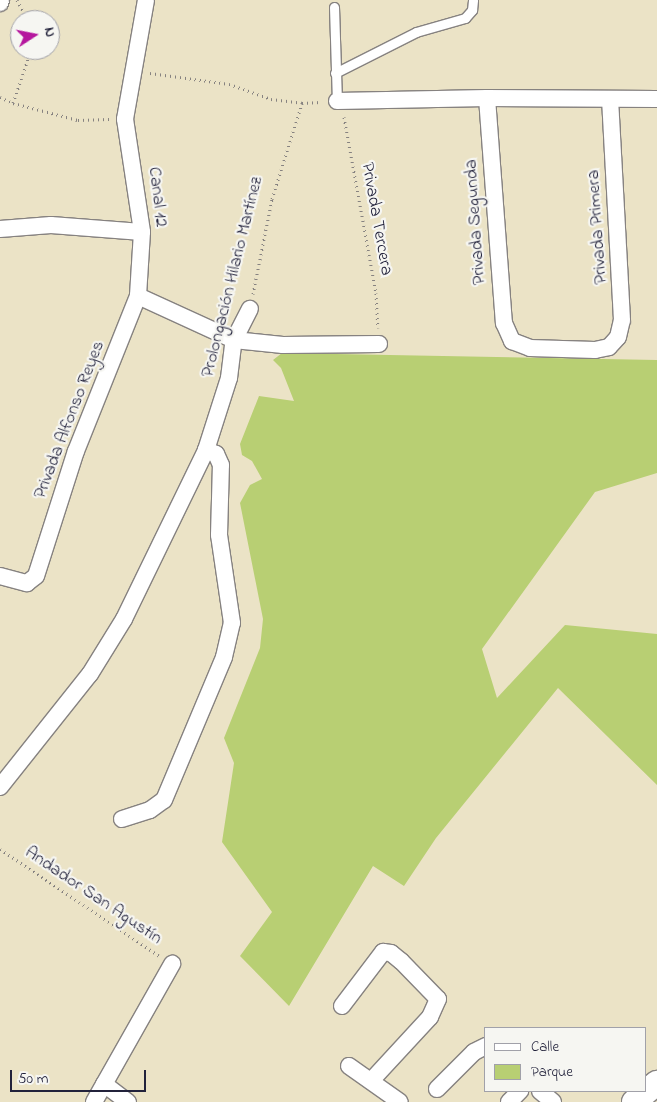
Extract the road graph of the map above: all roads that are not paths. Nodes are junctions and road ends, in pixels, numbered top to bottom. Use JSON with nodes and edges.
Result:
{"nodes":[{"id":1,"x":146,"y":0,"type":"edge"},
{"id":2,"x":473,"y":0,"type":"edge"},
{"id":3,"x":334,"y":7,"type":"dead end"},
{"id":4,"x":335,"y":73,"type":"junction"},
{"id":5,"x":487,"y":98,"type":"junction"},
{"id":6,"x":657,"y":99,"type":"edge"},
{"id":7,"x":610,"y":100,"type":"junction"},
{"id":8,"x":337,"y":102,"type":"joint"},
{"id":9,"x":0,"y":229,"type":"edge"},
{"id":10,"x":142,"y":232,"type":"junction"},
{"id":11,"x":138,"y":296,"type":"junction"},
{"id":12,"x":250,"y":309,"type":"road end"},
{"id":13,"x":234,"y":340,"type":"junction"},
{"id":14,"x":379,"y":344,"type":"road end"},
{"id":15,"x":609,"y":347,"type":"joint"},
{"id":16,"x":206,"y":450,"type":"junction"},
{"id":17,"x":0,"y":576,"type":"edge"},
{"id":18,"x":0,"y":787,"type":"edge"},
{"id":19,"x":122,"y":819,"type":"dead end"},
{"id":20,"x":172,"y":964,"type":"road end"},
{"id":21,"x":342,"y":1006,"type":"dead end"},
{"id":22,"x":484,"y":1047,"type":"edge"},
{"id":23,"x":350,"y":1066,"type":"dead end"},
{"id":24,"x":371,"y":1081,"type":"junction"},
{"id":25,"x":657,"y":1083,"type":"edge"},
{"id":26,"x":104,"y":1084,"type":"junction"},
{"id":27,"x":437,"y":1090,"type":"dead end"},
{"id":28,"x":647,"y":1091,"type":"edge"},
{"id":29,"x":519,"y":1092,"type":"edge"},
{"id":30,"x":541,"y":1092,"type":"edge"},
{"id":31,"x":646,"y":1092,"type":"edge"},
{"id":32,"x":94,"y":1102,"type":"edge"},
{"id":33,"x":128,"y":1102,"type":"edge"},
{"id":34,"x":400,"y":1102,"type":"edge"},
{"id":35,"x":509,"y":1102,"type":"edge"},
{"id":36,"x":553,"y":1102,"type":"edge"},
{"id":37,"x":634,"y":1102,"type":"edge"}],
"edges":[{"from":1,"to":10,"type":"street","name":"Canal 12"},
{"from":2,"to":4,"type":"lane"},
{"from":3,"to":4,"type":"lane"},
{"from":4,"to":8,"type":"lane"},
{"from":5,"to":7,"type":"street"},
{"from":5,"to":8,"type":"street"},
{"from":5,"to":15,"type":"street","name":"Privada Segunda"},
{"from":6,"to":7,"type":"street"},
{"from":7,"to":15,"type":"street","name":"Privada Primera"},
{"from":9,"to":10,"type":"street"},
{"from":10,"to":11,"type":"street","name":"Canal 12"},
{"from":11,"to":13,"type":"street"},
{"from":11,"to":17,"type":"street","name":"Privada Alfonso Reyes"},
{"from":12,"to":13,"type":"street","name":"Prolongación Hilario Martínez"},
{"from":13,"to":14,"type":"street"},
{"from":13,"to":16,"type":"street","name":"Prolongación Hilario Martínez"},
{"from":16,"to":18,"type":"street","name":"Prolongación Hilario Martínez"},
{"from":16,"to":19,"type":"street"},
{"from":20,"to":26,"type":"street"},
{"from":21,"to":24,"type":"street"},
{"from":22,"to":27,"type":"street"},
{"from":23,"to":24,"type":"street"},
{"from":24,"to":34,"type":"street"},
{"from":25,"to":28,"type":"street"},
{"from":26,"to":32,"type":"street"},
{"from":26,"to":33,"type":"street"},
{"from":29,"to":35,"type":"street"},
{"from":30,"to":36,"type":"street"},
{"from":31,"to":37,"type":"street"}]}
